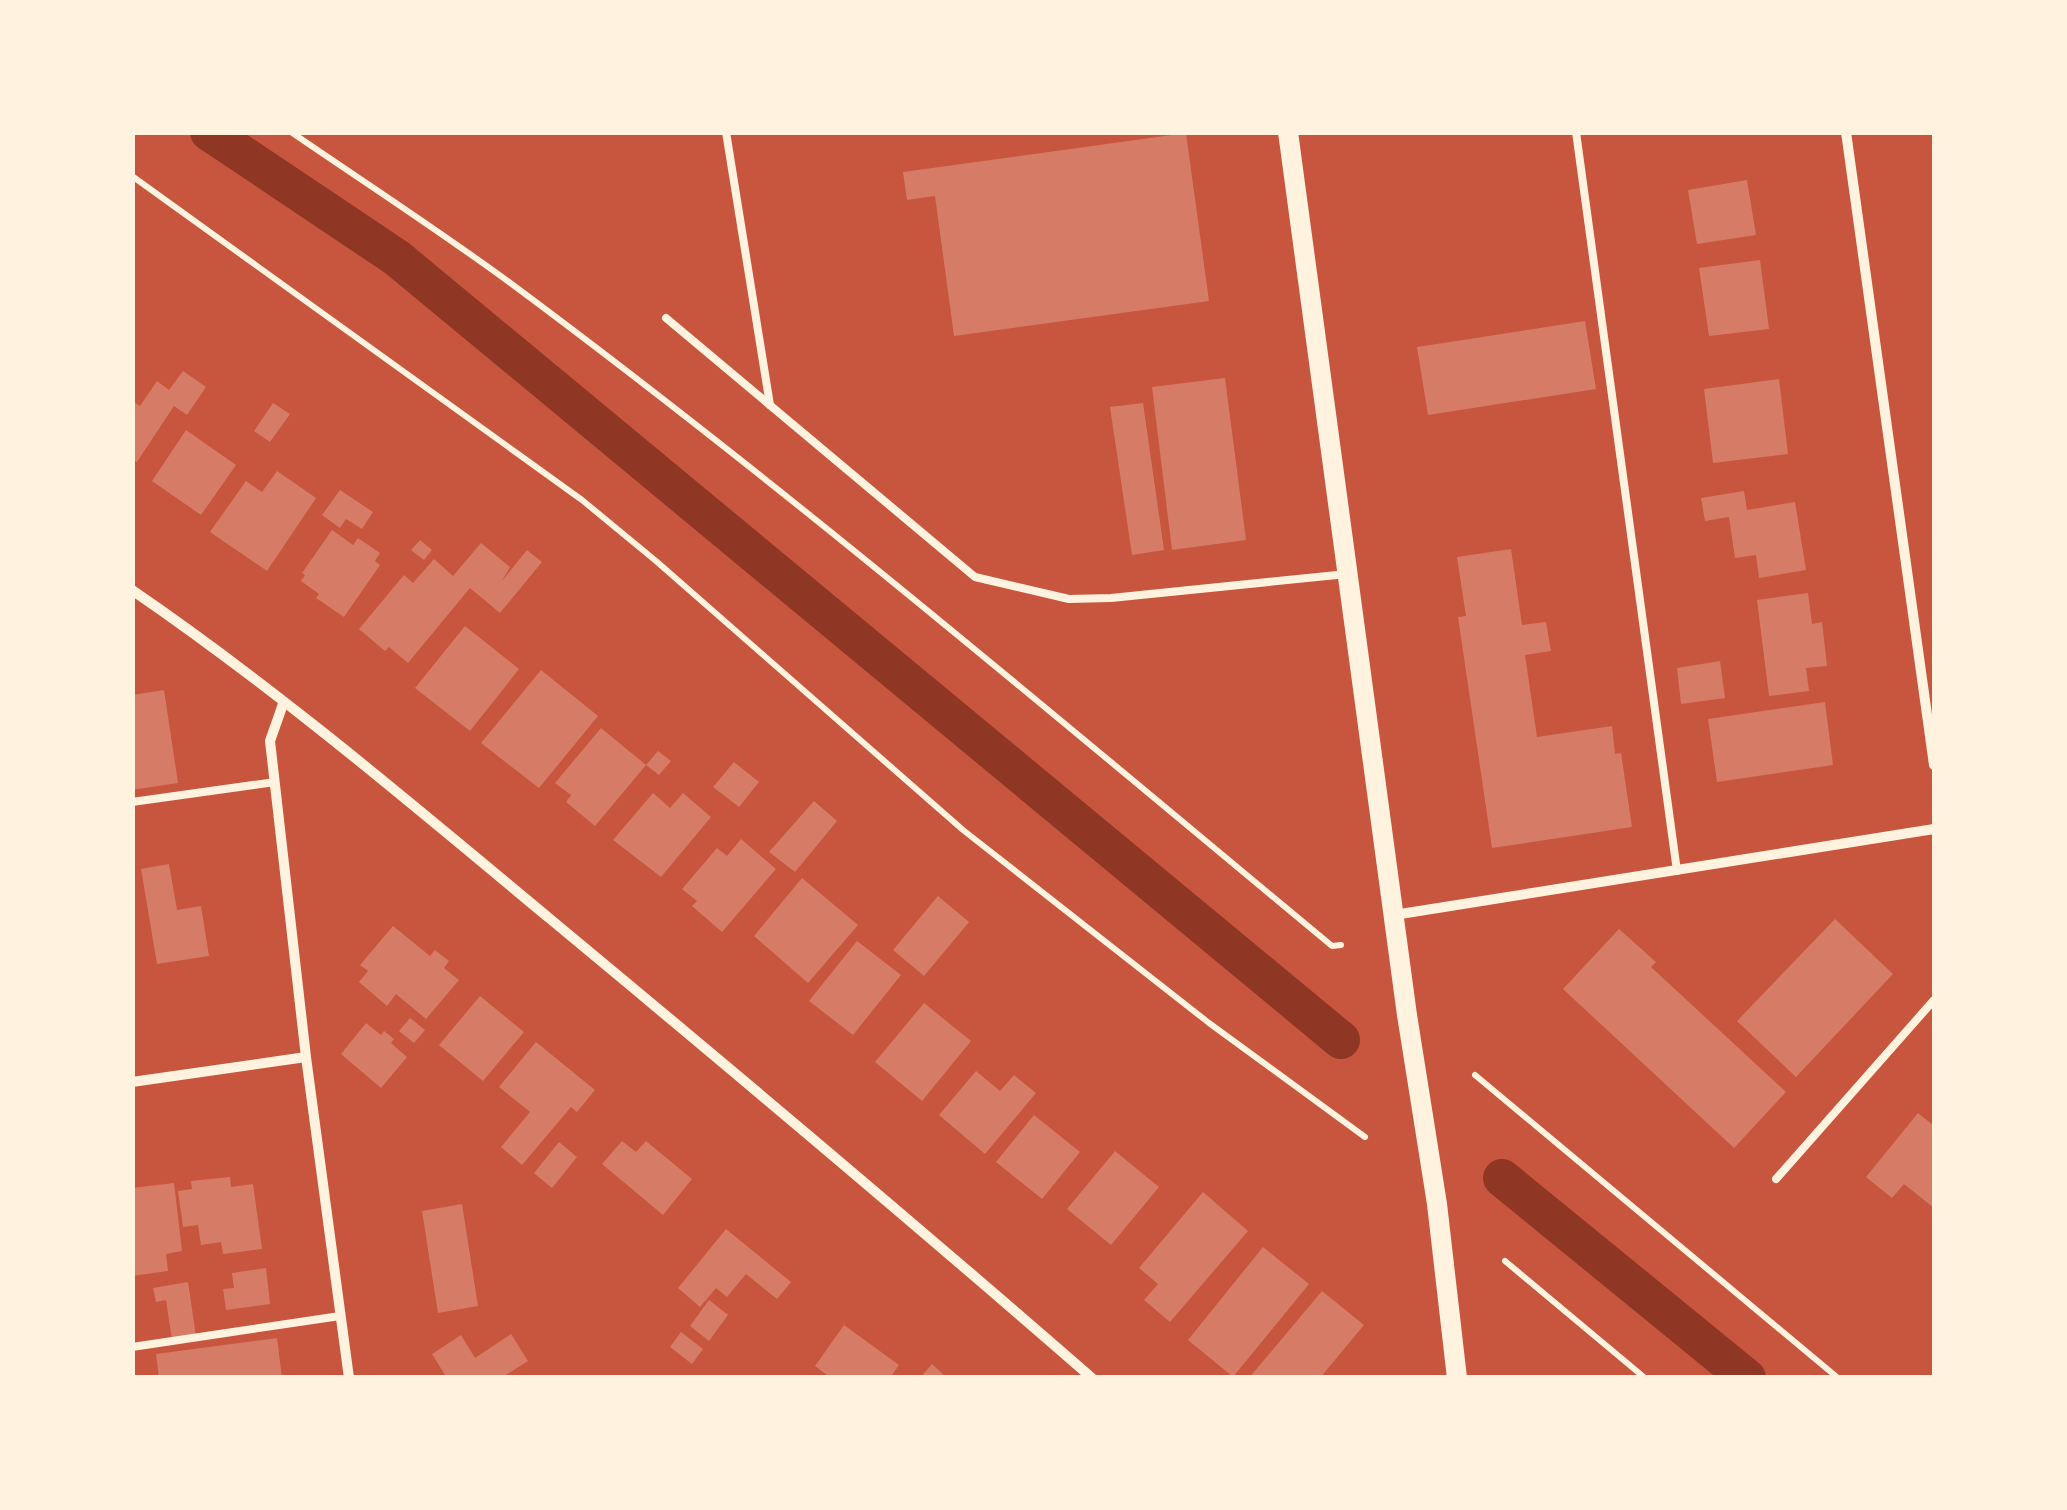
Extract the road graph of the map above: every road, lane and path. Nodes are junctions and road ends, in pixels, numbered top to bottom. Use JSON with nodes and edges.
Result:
{"nodes":[{"id":1,"x":291,"y":132,"type":"edge"},
{"id":2,"x":726,"y":132,"type":"edge"},
{"id":3,"x":1288,"y":132,"type":"edge"},
{"id":4,"x":1576,"y":132,"type":"edge"},
{"id":5,"x":1846,"y":132,"type":"edge"},
{"id":6,"x":132,"y":176,"type":"edge"},
{"id":7,"x":666,"y":318,"type":"dead end"},
{"id":8,"x":770,"y":405,"type":"junction"},
{"id":9,"x":1347,"y":574,"type":"junction"},
{"id":10,"x":132,"y":590,"type":"edge"},
{"id":11,"x":283,"y":704,"type":"junction"},
{"id":12,"x":1934,"y":765,"type":"edge"},
{"id":13,"x":275,"y":782,"type":"junction"},
{"id":14,"x":132,"y":802,"type":"edge"},
{"id":15,"x":1934,"y":829,"type":"edge"},
{"id":16,"x":1676,"y":871,"type":"junction"},
{"id":17,"x":1393,"y":916,"type":"junction"},
{"id":18,"x":1342,"y":945,"type":"dead end"},
{"id":19,"x":1934,"y":1000,"type":"edge"},
{"id":20,"x":306,"y":1057,"type":"junction"},
{"id":21,"x":1476,"y":1074,"type":"dead end"},
{"id":22,"x":132,"y":1082,"type":"edge"},
{"id":23,"x":1365,"y":1137,"type":"dead end"},
{"id":24,"x":1776,"y":1178,"type":"dead end"},
{"id":25,"x":1505,"y":1261,"type":"dead end"},
{"id":26,"x":340,"y":1316,"type":"junction"},
{"id":27,"x":132,"y":1348,"type":"edge"},
{"id":28,"x":348,"y":1378,"type":"edge"},
{"id":29,"x":1092,"y":1378,"type":"edge"},
{"id":30,"x":1458,"y":1378,"type":"edge"},
{"id":31,"x":1644,"y":1378,"type":"edge"},
{"id":32,"x":1838,"y":1378,"type":"edge"}],
"edges":[{"from":1,"to":18,"type":"path"},
{"from":2,"to":8,"type":"lane"},
{"from":3,"to":9,"type":"main road"},
{"from":4,"to":16,"type":"lane"},
{"from":5,"to":12,"type":"street"},
{"from":6,"to":23,"type":"path"},
{"from":7,"to":8,"type":"lane"},
{"from":8,"to":9,"type":"lane"},
{"from":9,"to":17,"type":"main road"},
{"from":10,"to":11,"type":"street"},
{"from":11,"to":13,"type":"street"},
{"from":11,"to":29,"type":"street"},
{"from":13,"to":14,"type":"lane"},
{"from":13,"to":20,"type":"street"},
{"from":15,"to":16,"type":"street"},
{"from":16,"to":17,"type":"street"},
{"from":17,"to":30,"type":"main road"},
{"from":19,"to":24,"type":"lane"},
{"from":20,"to":22,"type":"street"},
{"from":20,"to":26,"type":"street"},
{"from":21,"to":32,"type":"path"},
{"from":25,"to":31,"type":"path"},
{"from":26,"to":27,"type":"lane"},
{"from":26,"to":28,"type":"street"}]}
